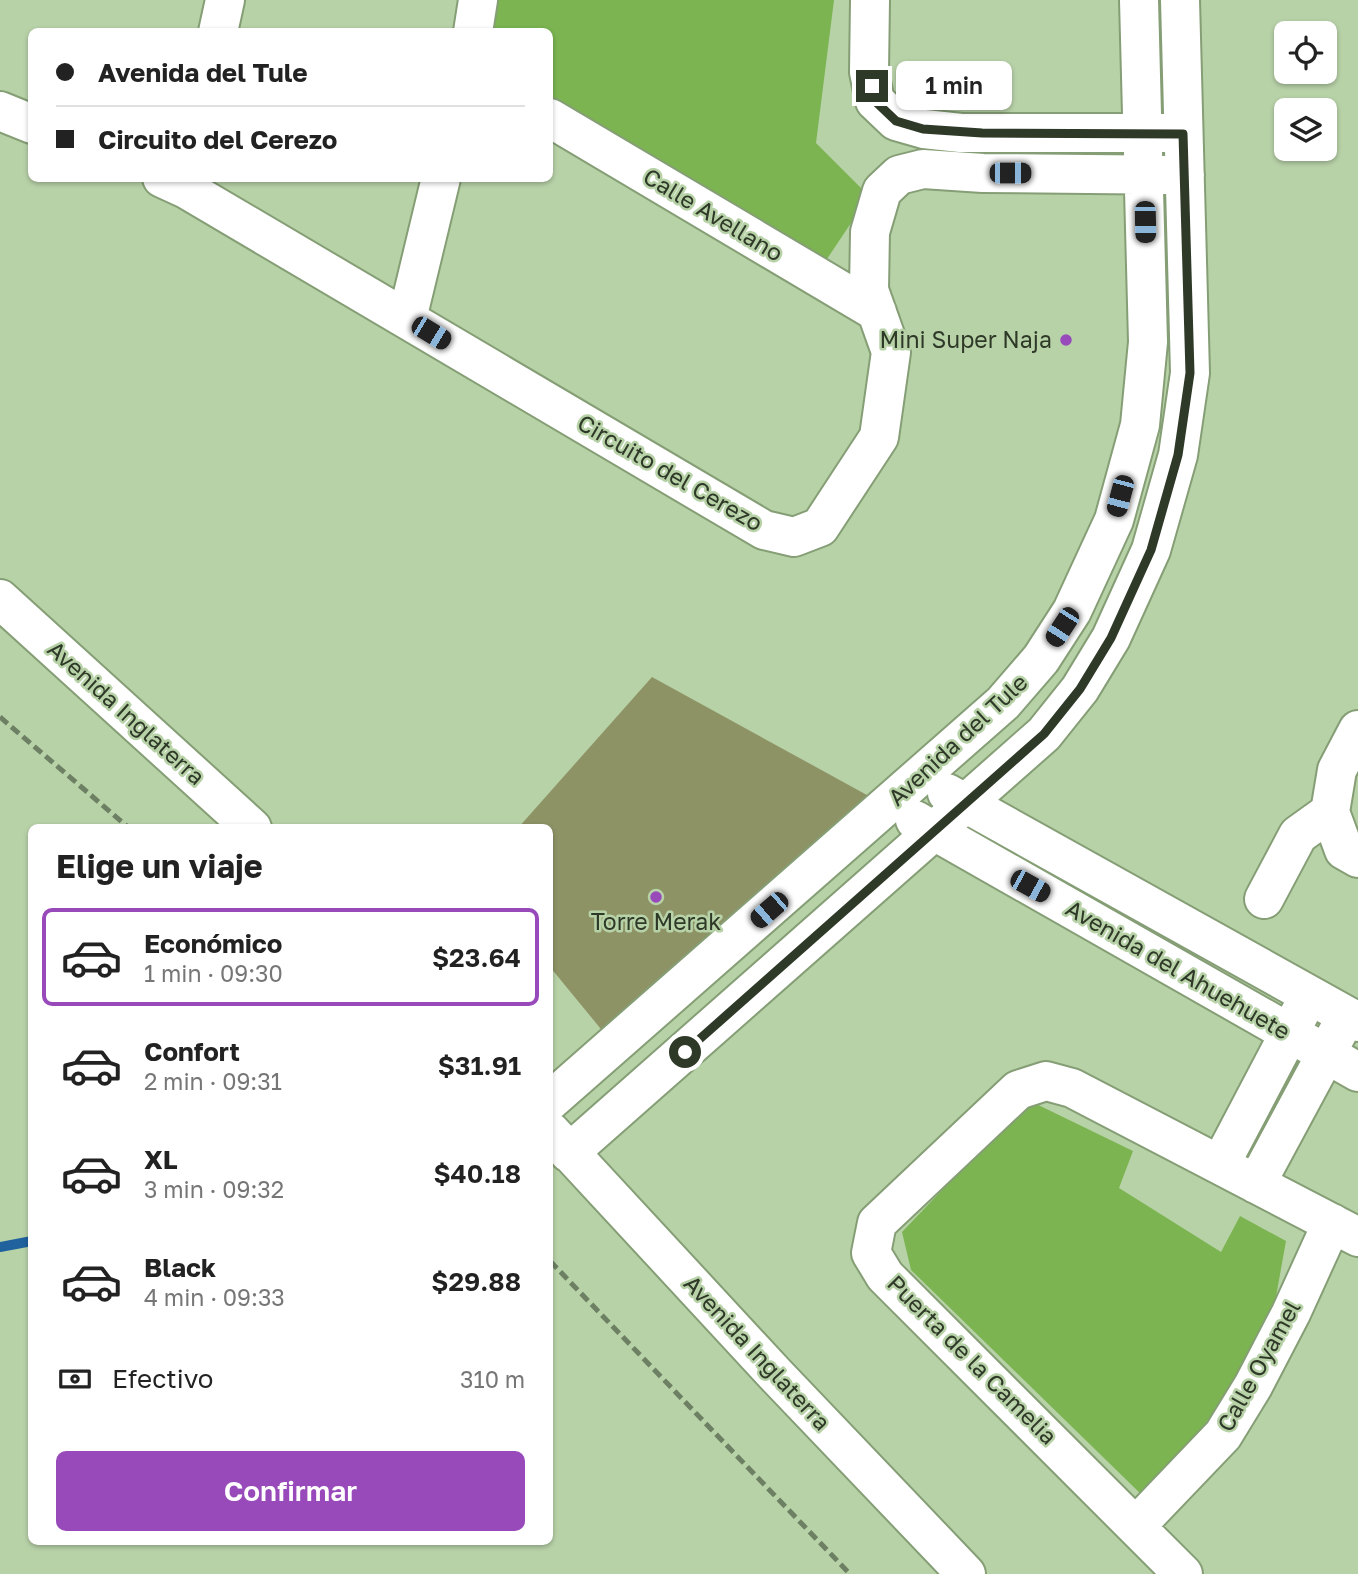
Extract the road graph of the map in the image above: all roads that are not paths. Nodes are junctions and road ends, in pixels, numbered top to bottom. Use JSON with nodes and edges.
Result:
{"nodes":[{"id":1,"x":225,"y":0,"type":"edge"},
{"id":2,"x":478,"y":0,"type":"edge"},
{"id":3,"x":870,"y":0,"type":"edge"},
{"id":4,"x":1139,"y":0,"type":"edge"},
{"id":5,"x":1180,"y":0,"type":"edge"},
{"id":6,"x":219,"y":28,"type":"edge"},
{"id":7,"x":474,"y":28,"type":"edge"},
{"id":8,"x":0,"y":111,"type":"edge"},
{"id":9,"x":553,"y":120,"type":"edge"},
{"id":10,"x":28,"y":122,"type":"edge"},
{"id":11,"x":923,"y":129,"type":"junction"},
{"id":12,"x":1143,"y":132,"type":"junction"},
{"id":13,"x":1183,"y":134,"type":"junction"},
{"id":14,"x":923,"y":169,"type":"junction"},
{"id":15,"x":1144,"y":173,"type":"junction"},
{"id":16,"x":1185,"y":175,"type":"junction"},
{"id":17,"x":179,"y":182,"type":"edge"},
{"id":18,"x":440,"y":182,"type":"edge"},
{"id":19,"x":877,"y":312,"type":"junction"},
{"id":20,"x":407,"y":318,"type":"junction"},
{"id":21,"x":0,"y":599,"type":"edge"},
{"id":22,"x":1358,"y":730,"type":"edge"},
{"id":23,"x":919,"y":777,"type":"junction"},
{"id":24,"x":967,"y":804,"type":"junction"},
{"id":25,"x":888,"y":806,"type":"junction"},
{"id":26,"x":1329,"y":812,"type":"junction"},
{"id":27,"x":248,"y":824,"type":"edge"},
{"id":28,"x":936,"y":832,"type":"junction"},
{"id":29,"x":1358,"y":858,"type":"edge"},
{"id":30,"x":1264,"y":899,"type":"dead end"},
{"id":31,"x":1310,"y":995,"type":"junction"},
{"id":32,"x":1352,"y":1019,"type":"edge"},
{"id":33,"x":1289,"y":1032,"type":"junction"},
{"id":34,"x":1342,"y":1063,"type":"edge"},
{"id":35,"x":1261,"y":1086,"type":"junction"},
{"id":36,"x":553,"y":1098,"type":"edge"},
{"id":37,"x":1297,"y":1107,"type":"junction"},
{"id":38,"x":559,"y":1142,"type":"edge"},
{"id":39,"x":1220,"y":1165,"type":"junction"},
{"id":40,"x":1256,"y":1184,"type":"junction"},
{"id":41,"x":1345,"y":1230,"type":"edge"},
{"id":42,"x":1137,"y":1525,"type":"junction"},
{"id":43,"x":966,"y":1574,"type":"edge"},
{"id":44,"x":1183,"y":1574,"type":"edge"}],
"edges":[{"from":1,"to":6,"type":"street"},
{"from":2,"to":7,"type":"street"},
{"from":3,"to":11,"type":"street"},
{"from":4,"to":12,"type":"street","name":"Avenida del Tule"},
{"from":5,"to":13,"type":"street"},
{"from":8,"to":10,"type":"street"},
{"from":9,"to":19,"type":"street","name":"Calle Avellano"},
{"from":11,"to":12,"type":"street"},
{"from":11,"to":14,"type":"street"},
{"from":12,"to":13,"type":"street"},
{"from":12,"to":15,"type":"street","name":"Avenida del Tule"},
{"from":13,"to":16,"type":"street"},
{"from":14,"to":15,"type":"street","name":"Circuito del Cerezo"},
{"from":14,"to":19,"type":"street","name":"Circuito del Cerezo"},
{"from":15,"to":16,"type":"street","name":"Circuito del Cerezo"},
{"from":15,"to":23,"type":"street","name":"Avenida del Tule"},
{"from":16,"to":24,"type":"street"},
{"from":17,"to":20,"type":"street","name":"Circuito del Cerezo"},
{"from":18,"to":20,"type":"street"},
{"from":19,"to":20,"type":"street","name":"Circuito del Cerezo"},
{"from":21,"to":27,"type":"street","name":"Avenida Inglaterra"},
{"from":22,"to":26,"type":"street"},
{"from":23,"to":24,"type":"street","name":"Avenida del Ahuehuete"},
{"from":23,"to":25,"type":"street","name":"Avenida del Tule"},
{"from":24,"to":28,"type":"street"},
{"from":24,"to":31,"type":"street","name":"Avenida del Ahuehuete"},
{"from":25,"to":28,"type":"street","name":"Avenida del Ahuehuete"},
{"from":25,"to":36,"type":"street","name":"Avenida del Tule"},
{"from":26,"to":29,"type":"street"},
{"from":26,"to":30,"type":"street"},
{"from":28,"to":33,"type":"street","name":"Avenida del Ahuehuete"},
{"from":28,"to":38,"type":"street"},
{"from":31,"to":32,"type":"street","name":"Avenida del Ahuehuete"},
{"from":31,"to":33,"type":"street"},
{"from":32,"to":34,"type":"street"},
{"from":33,"to":34,"type":"street","name":"Avenida del Ahuehuete"},
{"from":33,"to":35,"type":"street"},
{"from":34,"to":37,"type":"street"},
{"from":35,"to":37,"type":"street"},
{"from":35,"to":39,"type":"street"},
{"from":37,"to":40,"type":"street"},
{"from":38,"to":43,"type":"street","name":"Avenida Inglaterra"},
{"from":39,"to":40,"type":"street","name":"Puerta de la Camelia"},
{"from":39,"to":42,"type":"street","name":"Puerta de la Camelia"},
{"from":40,"to":41,"type":"street","name":"Puerta de la Camelia"},
{"from":41,"to":42,"type":"street","name":"Calle Oyamel"},
{"from":42,"to":44,"type":"street","name":"Puerta de la Camelia"}]}
